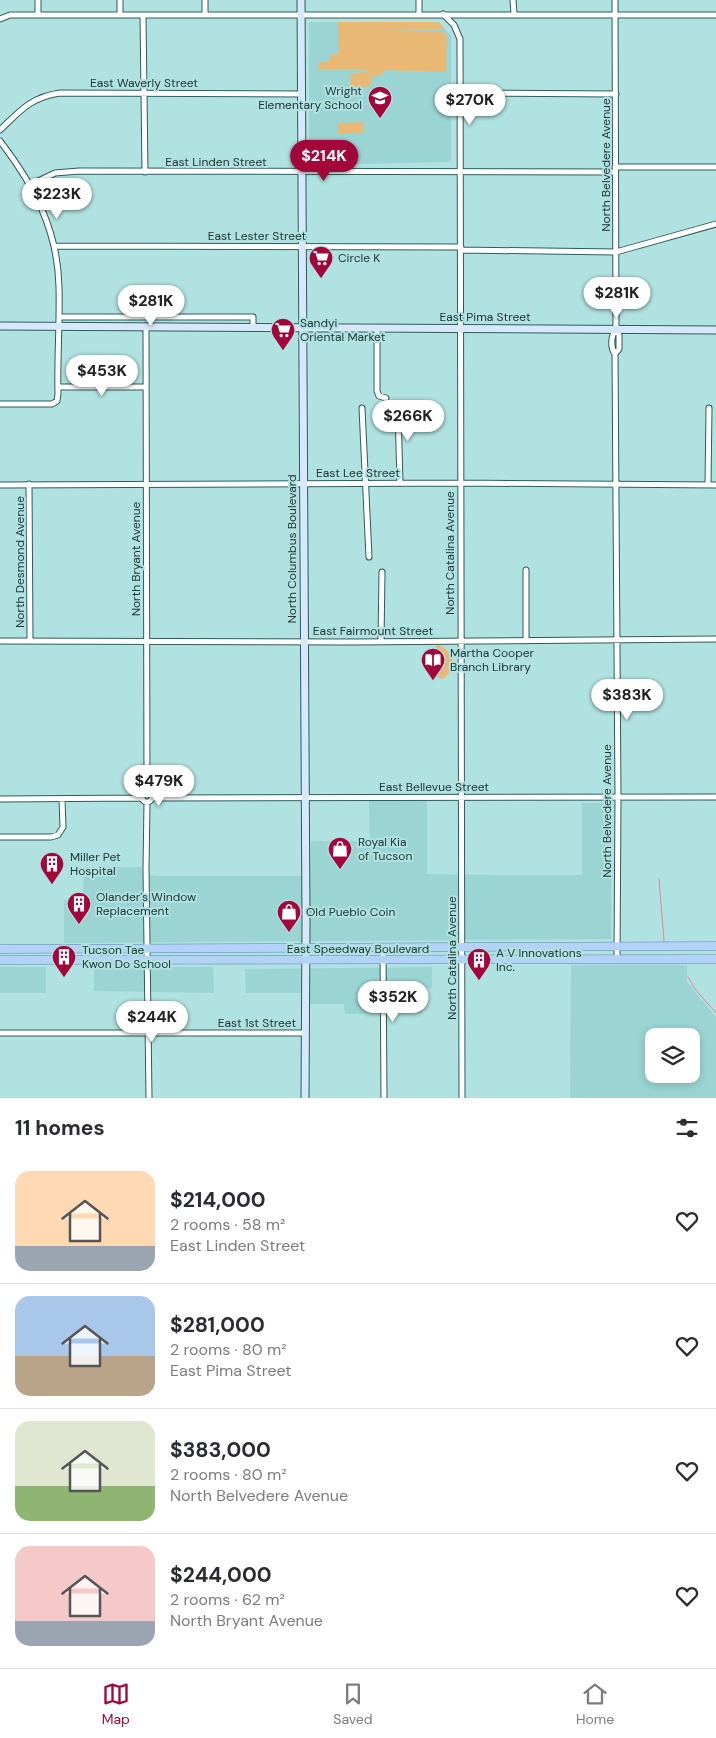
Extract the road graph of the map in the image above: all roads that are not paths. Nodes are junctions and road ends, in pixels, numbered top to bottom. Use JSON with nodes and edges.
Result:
{"nodes":[{"id":1,"x":38,"y":0,"type":"edge"},
{"id":2,"x":120,"y":0,"type":"edge"},
{"id":3,"x":205,"y":0,"type":"edge"},
{"id":4,"x":301,"y":0,"type":"edge"},
{"id":5,"x":419,"y":0,"type":"edge"},
{"id":6,"x":513,"y":0,"type":"edge"},
{"id":7,"x":615,"y":0,"type":"edge"},
{"id":8,"x":419,"y":14,"type":"junction"},
{"id":9,"x":444,"y":14,"type":"junction"},
{"id":10,"x":514,"y":14,"type":"junction"},
{"id":11,"x":38,"y":15,"type":"junction"},
{"id":12,"x":120,"y":15,"type":"junction"},
{"id":13,"x":143,"y":15,"type":"junction"},
{"id":14,"x":205,"y":15,"type":"junction"},
{"id":15,"x":302,"y":15,"type":"junction"},
{"id":16,"x":615,"y":15,"type":"junction"},
{"id":17,"x":716,"y":15,"type":"edge"},
{"id":18,"x":0,"y":18,"type":"edge"},
{"id":19,"x":144,"y":93,"type":"junction"},
{"id":20,"x":460,"y":93,"type":"junction"},
{"id":21,"x":301,"y":94,"type":"junction"},
{"id":22,"x":616,"y":94,"type":"junction"},
{"id":23,"x":0,"y":130,"type":"edge"},
{"id":24,"x":0,"y":141,"type":"edge"},
{"id":25,"x":716,"y":167,"type":"edge"},
{"id":26,"x":615,"y":169,"type":"junction"},
{"id":27,"x":145,"y":172,"type":"junction"},
{"id":28,"x":302,"y":172,"type":"junction"},
{"id":29,"x":460,"y":172,"type":"junction"},
{"id":30,"x":30,"y":184,"type":"junction"},
{"id":31,"x":716,"y":224,"type":"edge"},
{"id":32,"x":54,"y":246,"type":"junction"},
{"id":33,"x":302,"y":246,"type":"junction"},
{"id":34,"x":461,"y":248,"type":"junction"},
{"id":35,"x":616,"y":252,"type":"junction"},
{"id":36,"x":59,"y":317,"type":"junction"},
{"id":37,"x":0,"y":326,"type":"edge"},
{"id":38,"x":58,"y":326,"type":"junction"},
{"id":39,"x":146,"y":326,"type":"junction"},
{"id":40,"x":253,"y":327,"type":"junction"},
{"id":41,"x":302,"y":327,"type":"junction"},
{"id":42,"x":377,"y":328,"type":"junction"},
{"id":43,"x":460,"y":328,"type":"junction"},
{"id":44,"x":616,"y":329,"type":"junction"},
{"id":45,"x":716,"y":330,"type":"edge"},
{"id":46,"x":58,"y":387,"type":"junction"},
{"id":47,"x":146,"y":387,"type":"junction"},
{"id":48,"x":386,"y":398,"type":"dead end"},
{"id":49,"x":0,"y":404,"type":"edge"},
{"id":50,"x":396,"y":405,"type":"dead end"},
{"id":51,"x":362,"y":408,"type":"dead end"},
{"id":52,"x":709,"y":408,"type":"dead end"},
{"id":53,"x":303,"y":483,"type":"junction"},
{"id":54,"x":366,"y":483,"type":"junction"},
{"id":55,"x":400,"y":483,"type":"junction"},
{"id":56,"x":460,"y":483,"type":"junction"},
{"id":57,"x":616,"y":483,"type":"junction"},
{"id":58,"x":29,"y":484,"type":"junction"},
{"id":59,"x":146,"y":484,"type":"junction"},
{"id":60,"x":0,"y":485,"type":"edge"},
{"id":61,"x":708,"y":485,"type":"junction"},
{"id":62,"x":716,"y":485,"type":"edge"},
{"id":63,"x":369,"y":557,"type":"dead end"},
{"id":64,"x":526,"y":570,"type":"dead end"},
{"id":65,"x":382,"y":572,"type":"dead end"},
{"id":66,"x":716,"y":639,"type":"edge"},
{"id":67,"x":30,"y":640,"type":"junction"},
{"id":68,"x":617,"y":640,"type":"junction"},
{"id":69,"x":0,"y":641,"type":"edge"},
{"id":70,"x":304,"y":641,"type":"junction"},
{"id":71,"x":381,"y":641,"type":"junction"},
{"id":72,"x":460,"y":641,"type":"junction"},
{"id":73,"x":526,"y":641,"type":"junction"},
{"id":74,"x":147,"y":642,"type":"junction"},
{"id":75,"x":147,"y":792,"type":"junction"},
{"id":76,"x":461,"y":797,"type":"junction"},
{"id":77,"x":618,"y":797,"type":"junction"},
{"id":78,"x":716,"y":797,"type":"edge"},
{"id":79,"x":0,"y":798,"type":"edge"},
{"id":80,"x":142,"y":798,"type":"junction"},
{"id":81,"x":152,"y":798,"type":"junction"},
{"id":82,"x":305,"y":798,"type":"junction"},
{"id":83,"x":62,"y":799,"type":"junction"},
{"id":84,"x":147,"y":802,"type":"junction"},
{"id":85,"x":0,"y":837,"type":"edge"},
{"id":86,"x":616,"y":946,"type":"junction"},
{"id":87,"x":716,"y":946,"type":"edge"},
{"id":88,"x":383,"y":948,"type":"junction"},
{"id":89,"x":462,"y":948,"type":"junction"},
{"id":90,"x":0,"y":949,"type":"edge"},
{"id":91,"x":146,"y":949,"type":"junction"},
{"id":92,"x":306,"y":949,"type":"junction"},
{"id":93,"x":617,"y":959,"type":"junction"},
{"id":94,"x":716,"y":959,"type":"edge"},
{"id":95,"x":0,"y":960,"type":"edge"},
{"id":96,"x":147,"y":960,"type":"junction"},
{"id":97,"x":306,"y":960,"type":"junction"},
{"id":98,"x":462,"y":960,"type":"junction"},
{"id":99,"x":383,"y":961,"type":"junction"},
{"id":100,"x":0,"y":1033,"type":"edge"},
{"id":101,"x":149,"y":1033,"type":"junction"},
{"id":102,"x":305,"y":1033,"type":"junction"},
{"id":103,"x":150,"y":1098,"type":"edge"},
{"id":104,"x":305,"y":1098,"type":"edge"},
{"id":105,"x":384,"y":1098,"type":"edge"},
{"id":106,"x":462,"y":1098,"type":"edge"}],
"edges":[{"from":1,"to":11,"type":"street"},
{"from":2,"to":12,"type":"street"},
{"from":3,"to":14,"type":"street"},
{"from":4,"to":15,"type":"street","name":"North Columbus Boulevard"},
{"from":5,"to":8,"type":"street"},
{"from":6,"to":10,"type":"street"},
{"from":7,"to":16,"type":"street","name":"North Belvedere Avenue"},
{"from":8,"to":9,"type":"street"},
{"from":8,"to":15,"type":"street"},
{"from":9,"to":10,"type":"street"},
{"from":9,"to":20,"type":"street","name":"North Catalina Avenue"},
{"from":10,"to":16,"type":"street"},
{"from":11,"to":12,"type":"street"},
{"from":11,"to":18,"type":"street"},
{"from":12,"to":13,"type":"street"},
{"from":13,"to":14,"type":"street"},
{"from":13,"to":19,"type":"street"},
{"from":14,"to":15,"type":"street"},
{"from":15,"to":21,"type":"street","name":"North Columbus Boulevard"},
{"from":16,"to":17,"type":"street"},
{"from":16,"to":22,"type":"street","name":"North Belvedere Avenue"},
{"from":19,"to":21,"type":"street","name":"East Waverly Street"},
{"from":19,"to":23,"type":"street","name":"East Waverly Street"},
{"from":19,"to":27,"type":"street"},
{"from":20,"to":22,"type":"street"},
{"from":20,"to":29,"type":"street","name":"North Catalina Avenue"},
{"from":21,"to":28,"type":"street","name":"North Columbus Boulevard"},
{"from":22,"to":26,"type":"street","name":"North Belvedere Avenue"},
{"from":24,"to":30,"type":"street"},
{"from":25,"to":26,"type":"street","name":"East Linden Street"},
{"from":26,"to":29,"type":"street","name":"East Linden Street"},
{"from":26,"to":35,"type":"street","name":"North Belvedere Avenue"},
{"from":27,"to":28,"type":"street","name":"East Linden Street"},
{"from":27,"to":30,"type":"street","name":"East Linden Street"},
{"from":28,"to":29,"type":"street","name":"East Linden Street"},
{"from":28,"to":33,"type":"street","name":"North Columbus Boulevard"},
{"from":29,"to":34,"type":"street","name":"North Catalina Avenue"},
{"from":30,"to":32,"type":"street"},
{"from":31,"to":35,"type":"street","name":"East Lester Street"},
{"from":32,"to":33,"type":"street","name":"East Lester Street"},
{"from":32,"to":36,"type":"street"},
{"from":33,"to":34,"type":"street","name":"East Lester Street"},
{"from":33,"to":41,"type":"street","name":"North Columbus Boulevard"},
{"from":34,"to":35,"type":"street","name":"East Lester Street"},
{"from":34,"to":43,"type":"street","name":"North Catalina Avenue"},
{"from":35,"to":44,"type":"street","name":"North Belvedere Avenue"},
{"from":36,"to":38,"type":"street"},
{"from":36,"to":40,"type":"street"},
{"from":37,"to":38,"type":"street","name":"East Pima Street"},
{"from":38,"to":39,"type":"street","name":"East Pima Street"},
{"from":38,"to":46,"type":"street"},
{"from":39,"to":40,"type":"street","name":"East Pima Street"},
{"from":39,"to":47,"type":"street","name":"North Bryant Avenue"},
{"from":40,"to":41,"type":"street","name":"East Pima Street"},
{"from":41,"to":42,"type":"street","name":"East Pima Street"},
{"from":41,"to":53,"type":"street","name":"North Columbus Boulevard"},
{"from":42,"to":43,"type":"street","name":"East Pima Street"},
{"from":42,"to":48,"type":"street"},
{"from":43,"to":44,"type":"street","name":"East Pima Street"},
{"from":43,"to":56,"type":"street","name":"North Catalina Avenue"},
{"from":44,"to":45,"type":"street","name":"East Pima Street"},
{"from":44,"to":57,"type":"street","name":"North Belvedere Avenue"},
{"from":46,"to":47,"type":"street"},
{"from":46,"to":49,"type":"street"},
{"from":47,"to":59,"type":"street","name":"North Bryant Avenue"},
{"from":50,"to":55,"type":"street"},
{"from":51,"to":54,"type":"street"},
{"from":52,"to":61,"type":"street"},
{"from":53,"to":54,"type":"street","name":"East Lee Street"},
{"from":53,"to":59,"type":"street","name":"East Lee Street"},
{"from":53,"to":70,"type":"street","name":"North Columbus Boulevard"},
{"from":54,"to":55,"type":"street","name":"East Lee Street"},
{"from":54,"to":63,"type":"street"},
{"from":55,"to":56,"type":"street","name":"East Lee Street"},
{"from":56,"to":57,"type":"street","name":"East Lee Street"},
{"from":56,"to":72,"type":"street","name":"North Catalina Avenue"},
{"from":57,"to":61,"type":"street","name":"East Lee Street"},
{"from":57,"to":68,"type":"street","name":"North Belvedere Avenue"},
{"from":58,"to":59,"type":"street","name":"East Lee Street"},
{"from":58,"to":60,"type":"street","name":"East Lee Street"},
{"from":58,"to":67,"type":"street","name":"North Desmond Avenue"},
{"from":59,"to":74,"type":"street","name":"North Bryant Avenue"},
{"from":61,"to":62,"type":"street","name":"East Lee Street"},
{"from":64,"to":73,"type":"street"},
{"from":65,"to":71,"type":"street"},
{"from":66,"to":68,"type":"street","name":"East Fairmount Street"},
{"from":67,"to":69,"type":"street","name":"East Fairmount Street"},
{"from":67,"to":74,"type":"street","name":"East Fairmount Street"},
{"from":68,"to":73,"type":"street","name":"East Fairmount Street"},
{"from":68,"to":77,"type":"street","name":"North Belvedere Avenue"},
{"from":70,"to":71,"type":"street","name":"East Fairmount Street"},
{"from":70,"to":74,"type":"street","name":"East Fairmount Street"},
{"from":70,"to":82,"type":"street","name":"North Columbus Boulevard"},
{"from":71,"to":72,"type":"street","name":"East Fairmount Street"},
{"from":72,"to":73,"type":"street","name":"East Fairmount Street"},
{"from":72,"to":76,"type":"street","name":"North Catalina Avenue"},
{"from":74,"to":75,"type":"street","name":"North Bryant Avenue"},
{"from":75,"to":80,"type":"street"},
{"from":75,"to":81,"type":"street"},
{"from":76,"to":77,"type":"street","name":"East Bellevue Street"},
{"from":76,"to":82,"type":"street","name":"East Bellevue Street"},
{"from":76,"to":89,"type":"street","name":"North Catalina Avenue"},
{"from":77,"to":78,"type":"street","name":"East Bellevue Street"},
{"from":77,"to":86,"type":"street","name":"North Belvedere Avenue"},
{"from":79,"to":83,"type":"street"},
{"from":80,"to":83,"type":"street"},
{"from":80,"to":84,"type":"street"},
{"from":81,"to":82,"type":"street","name":"East Bellevue Street"},
{"from":81,"to":84,"type":"street"},
{"from":82,"to":92,"type":"street","name":"North Columbus Boulevard"},
{"from":83,"to":85,"type":"street"},
{"from":84,"to":91,"type":"street"},
{"from":86,"to":87,"type":"main road","name":"East Speedway Boulevard"},
{"from":86,"to":89,"type":"main road","name":"East Speedway Boulevard"},
{"from":86,"to":93,"type":"street","name":"North Belvedere Avenue"},
{"from":88,"to":89,"type":"main road","name":"East Speedway Boulevard"},
{"from":88,"to":92,"type":"main road","name":"East Speedway Boulevard"},
{"from":88,"to":99,"type":"street"},
{"from":89,"to":98,"type":"street","name":"North Catalina Avenue"},
{"from":90,"to":91,"type":"main road","name":"East Speedway Boulevard"},
{"from":91,"to":92,"type":"main road","name":"East Speedway Boulevard"},
{"from":91,"to":96,"type":"street"},
{"from":92,"to":97,"type":"street","name":"North Columbus Boulevard"},
{"from":93,"to":94,"type":"main road","name":"East Speedway Boulevard"},
{"from":93,"to":98,"type":"main road","name":"East Speedway Boulevard"},
{"from":95,"to":96,"type":"main road","name":"East Speedway Boulevard"},
{"from":96,"to":97,"type":"main road","name":"East Speedway Boulevard"},
{"from":96,"to":101,"type":"street"},
{"from":97,"to":99,"type":"main road","name":"East Speedway Boulevard"},
{"from":97,"to":102,"type":"street","name":"North Columbus Boulevard"},
{"from":98,"to":99,"type":"main road","name":"East Speedway Boulevard"},
{"from":98,"to":106,"type":"street","name":"North Catalina Avenue"},
{"from":99,"to":105,"type":"street"},
{"from":100,"to":101,"type":"street","name":"East 1st Street"},
{"from":101,"to":102,"type":"street","name":"East 1st Street"},
{"from":101,"to":103,"type":"street"},
{"from":102,"to":104,"type":"street","name":"North Columbus Boulevard"}]}
